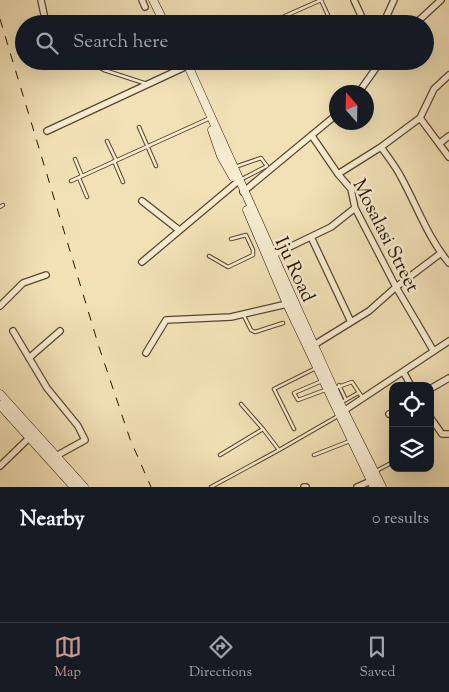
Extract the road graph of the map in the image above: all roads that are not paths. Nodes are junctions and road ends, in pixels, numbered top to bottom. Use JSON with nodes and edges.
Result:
{"nodes":[{"id":1,"x":42,"y":0,"type":"edge"},
{"id":2,"x":142,"y":0,"type":"edge"},
{"id":3,"x":153,"y":0,"type":"edge"},
{"id":4,"x":158,"y":0,"type":"edge"},
{"id":5,"x":354,"y":0,"type":"edge"},
{"id":6,"x":394,"y":0,"type":"edge"},
{"id":7,"x":441,"y":0,"type":"edge"},
{"id":8,"x":145,"y":7,"type":"dead end"},
{"id":9,"x":44,"y":15,"type":"edge"},
{"id":10,"x":162,"y":15,"type":"edge"},
{"id":11,"x":164,"y":15,"type":"edge"},
{"id":12,"x":287,"y":15,"type":"edge"},
{"id":13,"x":328,"y":15,"type":"edge"},
{"id":14,"x":361,"y":15,"type":"edge"},
{"id":15,"x":387,"y":15,"type":"edge"},
{"id":16,"x":425,"y":15,"type":"edge"},
{"id":17,"x":104,"y":70,"type":"edge"},
{"id":18,"x":173,"y":70,"type":"edge"},
{"id":19,"x":188,"y":70,"type":"edge"},
{"id":20,"x":188,"y":70,"type":"edge"},
{"id":21,"x":374,"y":70,"type":"edge"},
{"id":22,"x":449,"y":75,"type":"edge"},
{"id":23,"x":148,"y":84,"type":"junction"},
{"id":24,"x":364,"y":85,"type":"edge"},
{"id":25,"x":420,"y":118,"type":"junction"},
{"id":26,"x":208,"y":119,"type":"junction"},
{"id":27,"x":329,"y":121,"type":"edge"},
{"id":28,"x":139,"y":127,"type":"dead end"},
{"id":29,"x":47,"y":131,"type":"dead end"},
{"id":30,"x":312,"y":136,"type":"junction"},
{"id":31,"x":449,"y":136,"type":"edge"},
{"id":32,"x":107,"y":141,"type":"dead end"},
{"id":33,"x":440,"y":143,"type":"junction"},
{"id":34,"x":147,"y":146,"type":"junction"},
{"id":35,"x":381,"y":148,"type":"junction"},
{"id":36,"x":449,"y":157,"type":"edge"},
{"id":37,"x":75,"y":159,"type":"dead end"},
{"id":38,"x":115,"y":161,"type":"junction"},
{"id":39,"x":156,"y":166,"type":"dead end"},
{"id":40,"x":233,"y":167,"type":"junction"},
{"id":41,"x":338,"y":174,"type":"junction"},
{"id":42,"x":80,"y":177,"type":"junction"},
{"id":43,"x":71,"y":181,"type":"dead end"},
{"id":44,"x":123,"y":182,"type":"dead end"},
{"id":45,"x":238,"y":182,"type":"junction"},
{"id":46,"x":244,"y":192,"type":"junction"},
{"id":47,"x":87,"y":197,"type":"dead end"},
{"id":48,"x":142,"y":201,"type":"dead end"},
{"id":49,"x":355,"y":208,"type":"junction"},
{"id":50,"x":179,"y":230,"type":"junction"},
{"id":51,"x":255,"y":233,"type":"junction"},
{"id":52,"x":247,"y":237,"type":"junction"},
{"id":53,"x":311,"y":237,"type":"junction"},
{"id":54,"x":231,"y":239,"type":"dead end"},
{"id":55,"x":441,"y":253,"type":"junction"},
{"id":56,"x":209,"y":256,"type":"dead end"},
{"id":57,"x":269,"y":256,"type":"junction"},
{"id":58,"x":142,"y":262,"type":"dead end"},
{"id":59,"x":449,"y":264,"type":"edge"},
{"id":60,"x":46,"y":274,"type":"dead end"},
{"id":61,"x":396,"y":287,"type":"junction"},
{"id":62,"x":287,"y":304,"type":"junction"},
{"id":63,"x":0,"y":306,"type":"edge"},
{"id":64,"x":243,"y":314,"type":"junction"},
{"id":65,"x":351,"y":322,"type":"junction"},
{"id":66,"x":283,"y":323,"type":"dead end"},
{"id":67,"x":13,"y":331,"type":"dead end"},
{"id":68,"x":60,"y":332,"type":"dead end"},
{"id":69,"x":449,"y":340,"type":"edge"},
{"id":70,"x":314,"y":345,"type":"junction"},
{"id":71,"x":433,"y":350,"type":"junction"},
{"id":72,"x":146,"y":353,"type":"dead end"},
{"id":73,"x":29,"y":358,"type":"junction"},
{"id":74,"x":317,"y":368,"type":"junction"},
{"id":75,"x":404,"y":373,"type":"junction"},
{"id":76,"x":449,"y":378,"type":"edge"},
{"id":77,"x":323,"y":380,"type":"junction"},
{"id":78,"x":409,"y":382,"type":"edge"},
{"id":79,"x":434,"y":387,"type":"edge"},
{"id":80,"x":333,"y":388,"type":"junction"},
{"id":81,"x":358,"y":393,"type":"junction"},
{"id":82,"x":0,"y":394,"type":"edge"},
{"id":83,"x":363,"y":399,"type":"junction"},
{"id":84,"x":241,"y":404,"type":"dead end"},
{"id":85,"x":0,"y":405,"type":"edge"},
{"id":86,"x":343,"y":407,"type":"junction"},
{"id":87,"x":434,"y":423,"type":"edge"},
{"id":88,"x":263,"y":429,"type":"junction"},
{"id":89,"x":294,"y":430,"type":"dead end"},
{"id":90,"x":449,"y":434,"type":"edge"},
{"id":91,"x":29,"y":438,"type":"junction"},
{"id":92,"x":352,"y":441,"type":"junction"},
{"id":93,"x":279,"y":450,"type":"junction"},
{"id":94,"x":220,"y":455,"type":"dead end"},
{"id":95,"x":314,"y":455,"type":"dead end"},
{"id":96,"x":56,"y":456,"type":"junction"},
{"id":97,"x":389,"y":464,"type":"edge"},
{"id":98,"x":0,"y":466,"type":"edge"},
{"id":99,"x":374,"y":472,"type":"junction"},
{"id":100,"x":372,"y":484,"type":"edge"},
{"id":101,"x":74,"y":487,"type":"edge"},
{"id":102,"x":84,"y":487,"type":"edge"},
{"id":103,"x":211,"y":487,"type":"edge"},
{"id":104,"x":357,"y":487,"type":"edge"},
{"id":105,"x":382,"y":487,"type":"edge"}],
"edges":[{"from":1,"to":9,"type":"street"},
{"from":2,"to":8,"type":"street"},
{"from":3,"to":10,"type":"main road"},
{"from":4,"to":11,"type":"main road"},
{"from":5,"to":14,"type":"street"},
{"from":6,"to":15,"type":"street"},
{"from":7,"to":16,"type":"street"},
{"from":12,"to":13,"type":"lane"},
{"from":17,"to":23,"type":"lane"},
{"from":18,"to":23,"type":"street"},
{"from":19,"to":26,"type":"main road","name":"Iju Road"},
{"from":20,"to":40,"type":"main road","name":"Iju Road"},
{"from":21,"to":24,"type":"street"},
{"from":22,"to":25,"type":"street"},
{"from":23,"to":29,"type":"street"},
{"from":25,"to":33,"type":"street"},
{"from":25,"to":35,"type":"street"},
{"from":26,"to":34,"type":"lane"},
{"from":26,"to":45,"type":"main road","name":"Iju Road"},
{"from":27,"to":30,"type":"street"},
{"from":28,"to":34,"type":"lane"},
{"from":30,"to":41,"type":"street","name":"Mosalasi Street"},
{"from":30,"to":46,"type":"street"},
{"from":31,"to":33,"type":"street"},
{"from":32,"to":38,"type":"lane"},
{"from":33,"to":36,"type":"street"},
{"from":34,"to":38,"type":"lane"},
{"from":34,"to":39,"type":"lane"},
{"from":35,"to":41,"type":"street"},
{"from":35,"to":55,"type":"street"},
{"from":37,"to":42,"type":"lane"},
{"from":38,"to":42,"type":"lane"},
{"from":38,"to":44,"type":"lane"},
{"from":40,"to":45,"type":"main road","name":"Iju Road"},
{"from":40,"to":45,"type":"lane"},
{"from":41,"to":49,"type":"street","name":"Mosalasi Street"},
{"from":42,"to":43,"type":"lane"},
{"from":42,"to":47,"type":"lane"},
{"from":45,"to":46,"type":"main road","name":"Iju Road"},
{"from":45,"to":50,"type":"street"},
{"from":45,"to":51,"type":"main road","name":"Iju Road"},
{"from":46,"to":57,"type":"main road","name":"Iju Road"},
{"from":48,"to":50,"type":"street"},
{"from":49,"to":53,"type":"street"},
{"from":49,"to":61,"type":"street","name":"Mosalasi Street"},
{"from":50,"to":58,"type":"street"},
{"from":51,"to":52,"type":"lane"},
{"from":51,"to":57,"type":"main road","name":"Iju Road"},
{"from":52,"to":54,"type":"lane"},
{"from":52,"to":56,"type":"lane"},
{"from":53,"to":57,"type":"street"},
{"from":53,"to":65,"type":"street"},
{"from":55,"to":59,"type":"street"},
{"from":55,"to":61,"type":"street"},
{"from":57,"to":62,"type":"main road","name":"Iju Road"},
{"from":57,"to":70,"type":"main road","name":"Iju Road"},
{"from":60,"to":63,"type":"street"},
{"from":61,"to":65,"type":"street"},
{"from":61,"to":71,"type":"street","name":"Mosalasi Street"},
{"from":62,"to":64,"type":"street"},
{"from":62,"to":74,"type":"main road","name":"Iju Road"},
{"from":64,"to":66,"type":"lane"},
{"from":64,"to":72,"type":"street"},
{"from":65,"to":70,"type":"street"},
{"from":67,"to":73,"type":"street"},
{"from":68,"to":73,"type":"street"},
{"from":69,"to":71,"type":"street"},
{"from":70,"to":80,"type":"main road","name":"Iju Road"},
{"from":71,"to":75,"type":"street"},
{"from":73,"to":96,"type":"street"},
{"from":74,"to":77,"type":"main road","name":"Iju Road"},
{"from":74,"to":89,"type":"lane"},
{"from":75,"to":78,"type":"street"},
{"from":75,"to":83,"type":"street"},
{"from":76,"to":79,"type":"street"},
{"from":77,"to":80,"type":"main road","name":"Iju Road"},
{"from":77,"to":80,"type":"lane"},
{"from":80,"to":81,"type":"lane"},
{"from":80,"to":86,"type":"main road","name":"Iju Road"},
{"from":80,"to":86,"type":"main road","name":"Iju Road"},
{"from":81,"to":83,"type":"lane"},
{"from":81,"to":86,"type":"lane"},
{"from":82,"to":96,"type":"main road"},
{"from":83,"to":86,"type":"street"},
{"from":84,"to":88,"type":"lane"},
{"from":85,"to":91,"type":"main road"},
{"from":86,"to":92,"type":"main road","name":"Iju Road"},
{"from":86,"to":93,"type":"lane"},
{"from":86,"to":99,"type":"main road","name":"Iju Road"},
{"from":87,"to":90,"type":"street"},
{"from":88,"to":93,"type":"lane"},
{"from":88,"to":94,"type":"lane"},
{"from":91,"to":98,"type":"street"},
{"from":91,"to":101,"type":"main road"},
{"from":92,"to":95,"type":"lane"},
{"from":92,"to":100,"type":"main road","name":"Iju Road"},
{"from":93,"to":103,"type":"lane"},
{"from":96,"to":102,"type":"main road"},
{"from":97,"to":99,"type":"lane"},
{"from":99,"to":105,"type":"main road","name":"Iju Road"},
{"from":100,"to":104,"type":"street"}]}
